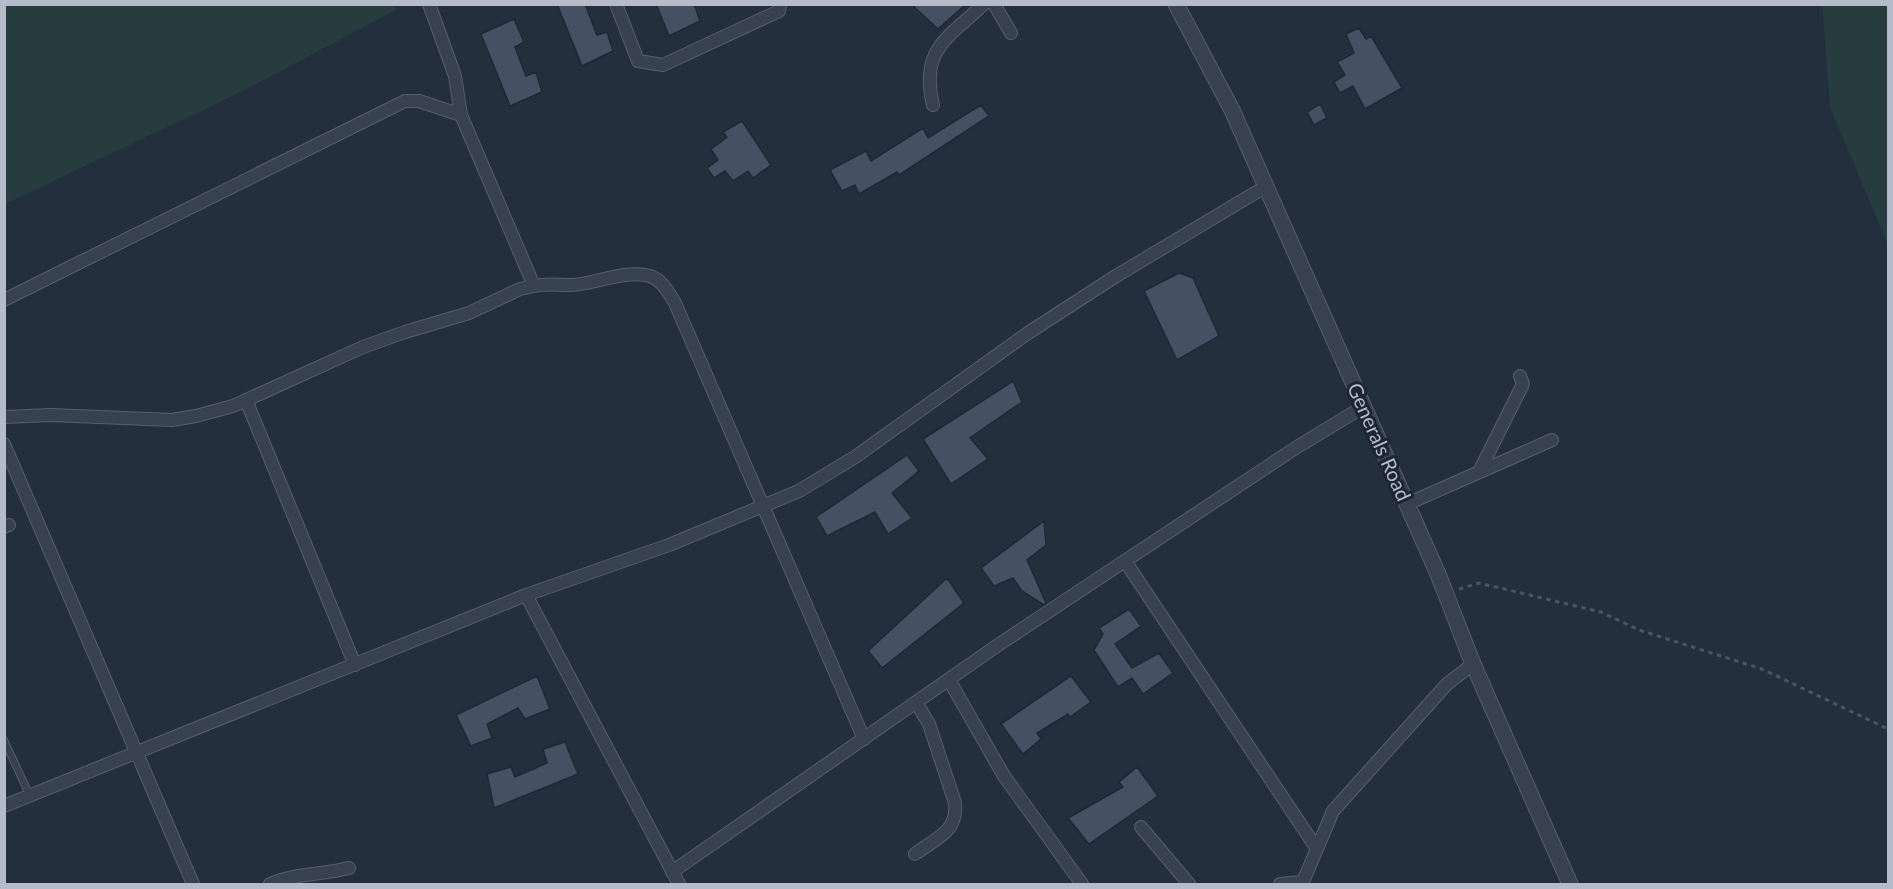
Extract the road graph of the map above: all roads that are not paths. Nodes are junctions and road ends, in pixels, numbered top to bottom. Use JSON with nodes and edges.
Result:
{"nodes":[{"id":1,"x":429,"y":4,"type":"edge"},
{"id":2,"x":615,"y":4,"type":"edge"},
{"id":3,"x":780,"y":4,"type":"edge"},
{"id":4,"x":984,"y":4,"type":"edge"},
{"id":5,"x":994,"y":4,"type":"edge"},
{"id":6,"x":1176,"y":4,"type":"edge"},
{"id":7,"x":1011,"y":33,"type":"dead end"},
{"id":8,"x":933,"y":105,"type":"dead end"},
{"id":9,"x":461,"y":115,"type":"junction"},
{"id":10,"x":1265,"y":187,"type":"junction"},
{"id":11,"x":534,"y":286,"type":"junction"},
{"id":12,"x":4,"y":300,"type":"edge"},
{"id":13,"x":1520,"y":376,"type":"dead end"},
{"id":14,"x":246,"y":400,"type":"junction"},
{"id":15,"x":1363,"y":407,"type":"junction"},
{"id":16,"x":4,"y":417,"type":"edge"},
{"id":17,"x":1552,"y":440,"type":"dead end"},
{"id":18,"x":4,"y":444,"type":"edge"},
{"id":19,"x":1479,"y":472,"type":"junction"},
{"id":20,"x":1407,"y":504,"type":"junction"},
{"id":21,"x":762,"y":506,"type":"junction"},
{"id":22,"x":1125,"y":561,"type":"junction"},
{"id":23,"x":526,"y":595,"type":"junction"},
{"id":24,"x":1473,"y":664,"type":"junction"},
{"id":25,"x":355,"y":665,"type":"junction"},
{"id":26,"x":949,"y":680,"type":"junction"},
{"id":27,"x":916,"y":702,"type":"junction"},
{"id":28,"x":864,"y":739,"type":"junction"},
{"id":29,"x":4,"y":740,"type":"edge"},
{"id":30,"x":138,"y":752,"type":"junction"},
{"id":31,"x":30,"y":796,"type":"junction"},
{"id":32,"x":4,"y":806,"type":"edge"},
{"id":33,"x":1142,"y":827,"type":"dead end"},
{"id":34,"x":1317,"y":849,"type":"junction"},
{"id":35,"x":915,"y":854,"type":"dead end"},
{"id":36,"x":348,"y":868,"type":"dead end"},
{"id":37,"x":672,"y":872,"type":"junction"},
{"id":38,"x":1302,"y":883,"type":"edge"},
{"id":39,"x":193,"y":885,"type":"edge"},
{"id":40,"x":270,"y":885,"type":"edge"},
{"id":41,"x":679,"y":885,"type":"edge"},
{"id":42,"x":1082,"y":885,"type":"edge"},
{"id":43,"x":1189,"y":885,"type":"edge"},
{"id":44,"x":1280,"y":885,"type":"edge"},
{"id":45,"x":1570,"y":885,"type":"edge"}],
"edges":[{"from":1,"to":9,"type":"street"},
{"from":2,"to":3,"type":"street"},
{"from":4,"to":8,"type":"street"},
{"from":5,"to":7,"type":"street"},
{"from":6,"to":10,"type":"street","name":"Generals Road"},
{"from":9,"to":11,"type":"street"},
{"from":9,"to":12,"type":"street"},
{"from":10,"to":15,"type":"street","name":"Generals Road"},
{"from":10,"to":21,"type":"street"},
{"from":11,"to":14,"type":"street"},
{"from":11,"to":21,"type":"street"},
{"from":13,"to":19,"type":"street"},
{"from":14,"to":16,"type":"street"},
{"from":14,"to":25,"type":"street"},
{"from":15,"to":20,"type":"street","name":"Generals Road"},
{"from":15,"to":22,"type":"street"},
{"from":17,"to":19,"type":"street"},
{"from":18,"to":30,"type":"street"},
{"from":19,"to":20,"type":"street"},
{"from":20,"to":24,"type":"street","name":"Generals Road"},
{"from":21,"to":23,"type":"street"},
{"from":21,"to":28,"type":"street"},
{"from":22,"to":26,"type":"street"},
{"from":22,"to":34,"type":"street"},
{"from":23,"to":25,"type":"street"},
{"from":23,"to":37,"type":"street"},
{"from":24,"to":34,"type":"street"},
{"from":24,"to":45,"type":"street","name":"Generals Road"},
{"from":25,"to":30,"type":"street"},
{"from":26,"to":27,"type":"street"},
{"from":26,"to":42,"type":"street"},
{"from":27,"to":28,"type":"street"},
{"from":27,"to":35,"type":"street"},
{"from":28,"to":37,"type":"street"},
{"from":29,"to":31,"type":"lane"},
{"from":30,"to":31,"type":"street"},
{"from":30,"to":39,"type":"street"},
{"from":31,"to":32,"type":"street"},
{"from":33,"to":43,"type":"street"},
{"from":34,"to":38,"type":"street"},
{"from":36,"to":40,"type":"street"},
{"from":37,"to":41,"type":"street"},
{"from":38,"to":44,"type":"street"}]}
